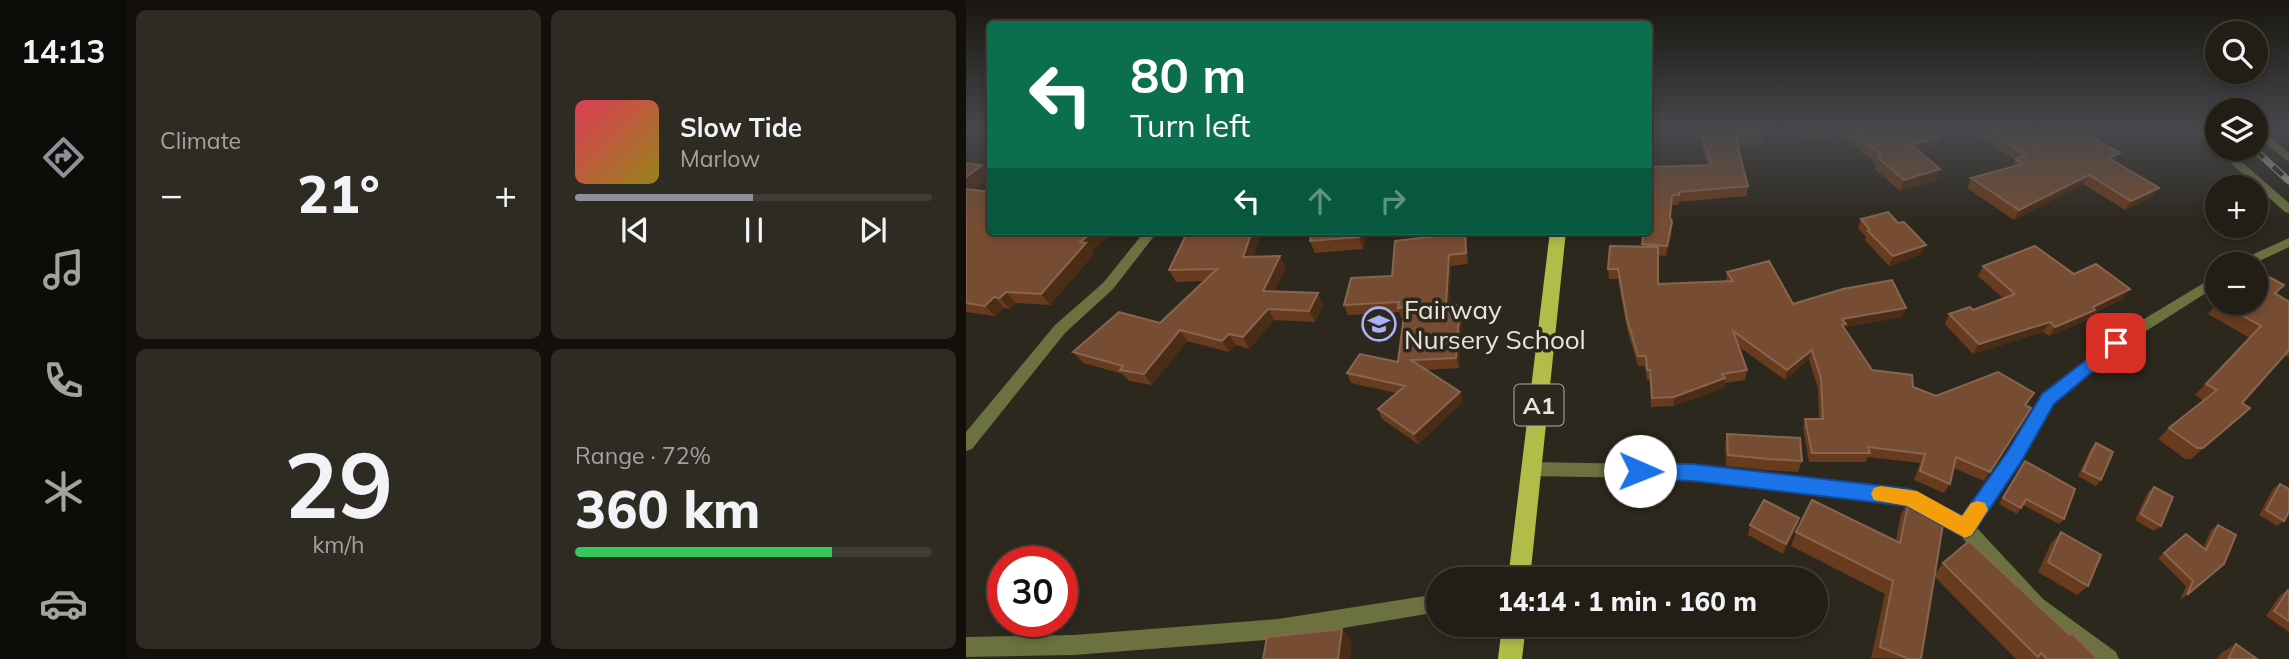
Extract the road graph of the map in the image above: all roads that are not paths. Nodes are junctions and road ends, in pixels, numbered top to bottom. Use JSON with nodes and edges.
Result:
{"nodes":[{"id":1,"x":2235,"y":161,"type":"edge"},
{"id":2,"x":2289,"y":209,"type":"edge"},
{"id":3,"x":1149,"y":235,"type":"edge"},
{"id":4,"x":1558,"y":235,"type":"edge"},
{"id":5,"x":2289,"y":242,"type":"edge"},
{"id":6,"x":2268,"y":252,"type":"edge"},
{"id":7,"x":2205,"y":287,"type":"edge"},
{"id":8,"x":966,"y":444,"type":"edge"},
{"id":9,"x":1532,"y":468,"type":"junction"},
{"id":10,"x":1965,"y":528,"type":"junction"},
{"id":11,"x":1520,"y":567,"type":"edge"},
{"id":12,"x":1426,"y":605,"type":"edge"},
{"id":13,"x":1513,"y":637,"type":"edge"},
{"id":14,"x":966,"y":647,"type":"edge"},
{"id":15,"x":1510,"y":659,"type":"edge"},
{"id":16,"x":2109,"y":659,"type":"edge"}],
"edges":[{"from":1,"to":2,"type":"street"},
{"from":3,"to":8,"type":"street"},
{"from":4,"to":9,"type":"main road","number":"A1"},
{"from":5,"to":6,"type":"street"},
{"from":7,"to":10,"type":"street"},
{"from":9,"to":10,"type":"street"},
{"from":9,"to":11,"type":"main road","number":"A1"},
{"from":10,"to":16,"type":"street"},
{"from":12,"to":14,"type":"street"},
{"from":13,"to":15,"type":"main road"}]}
